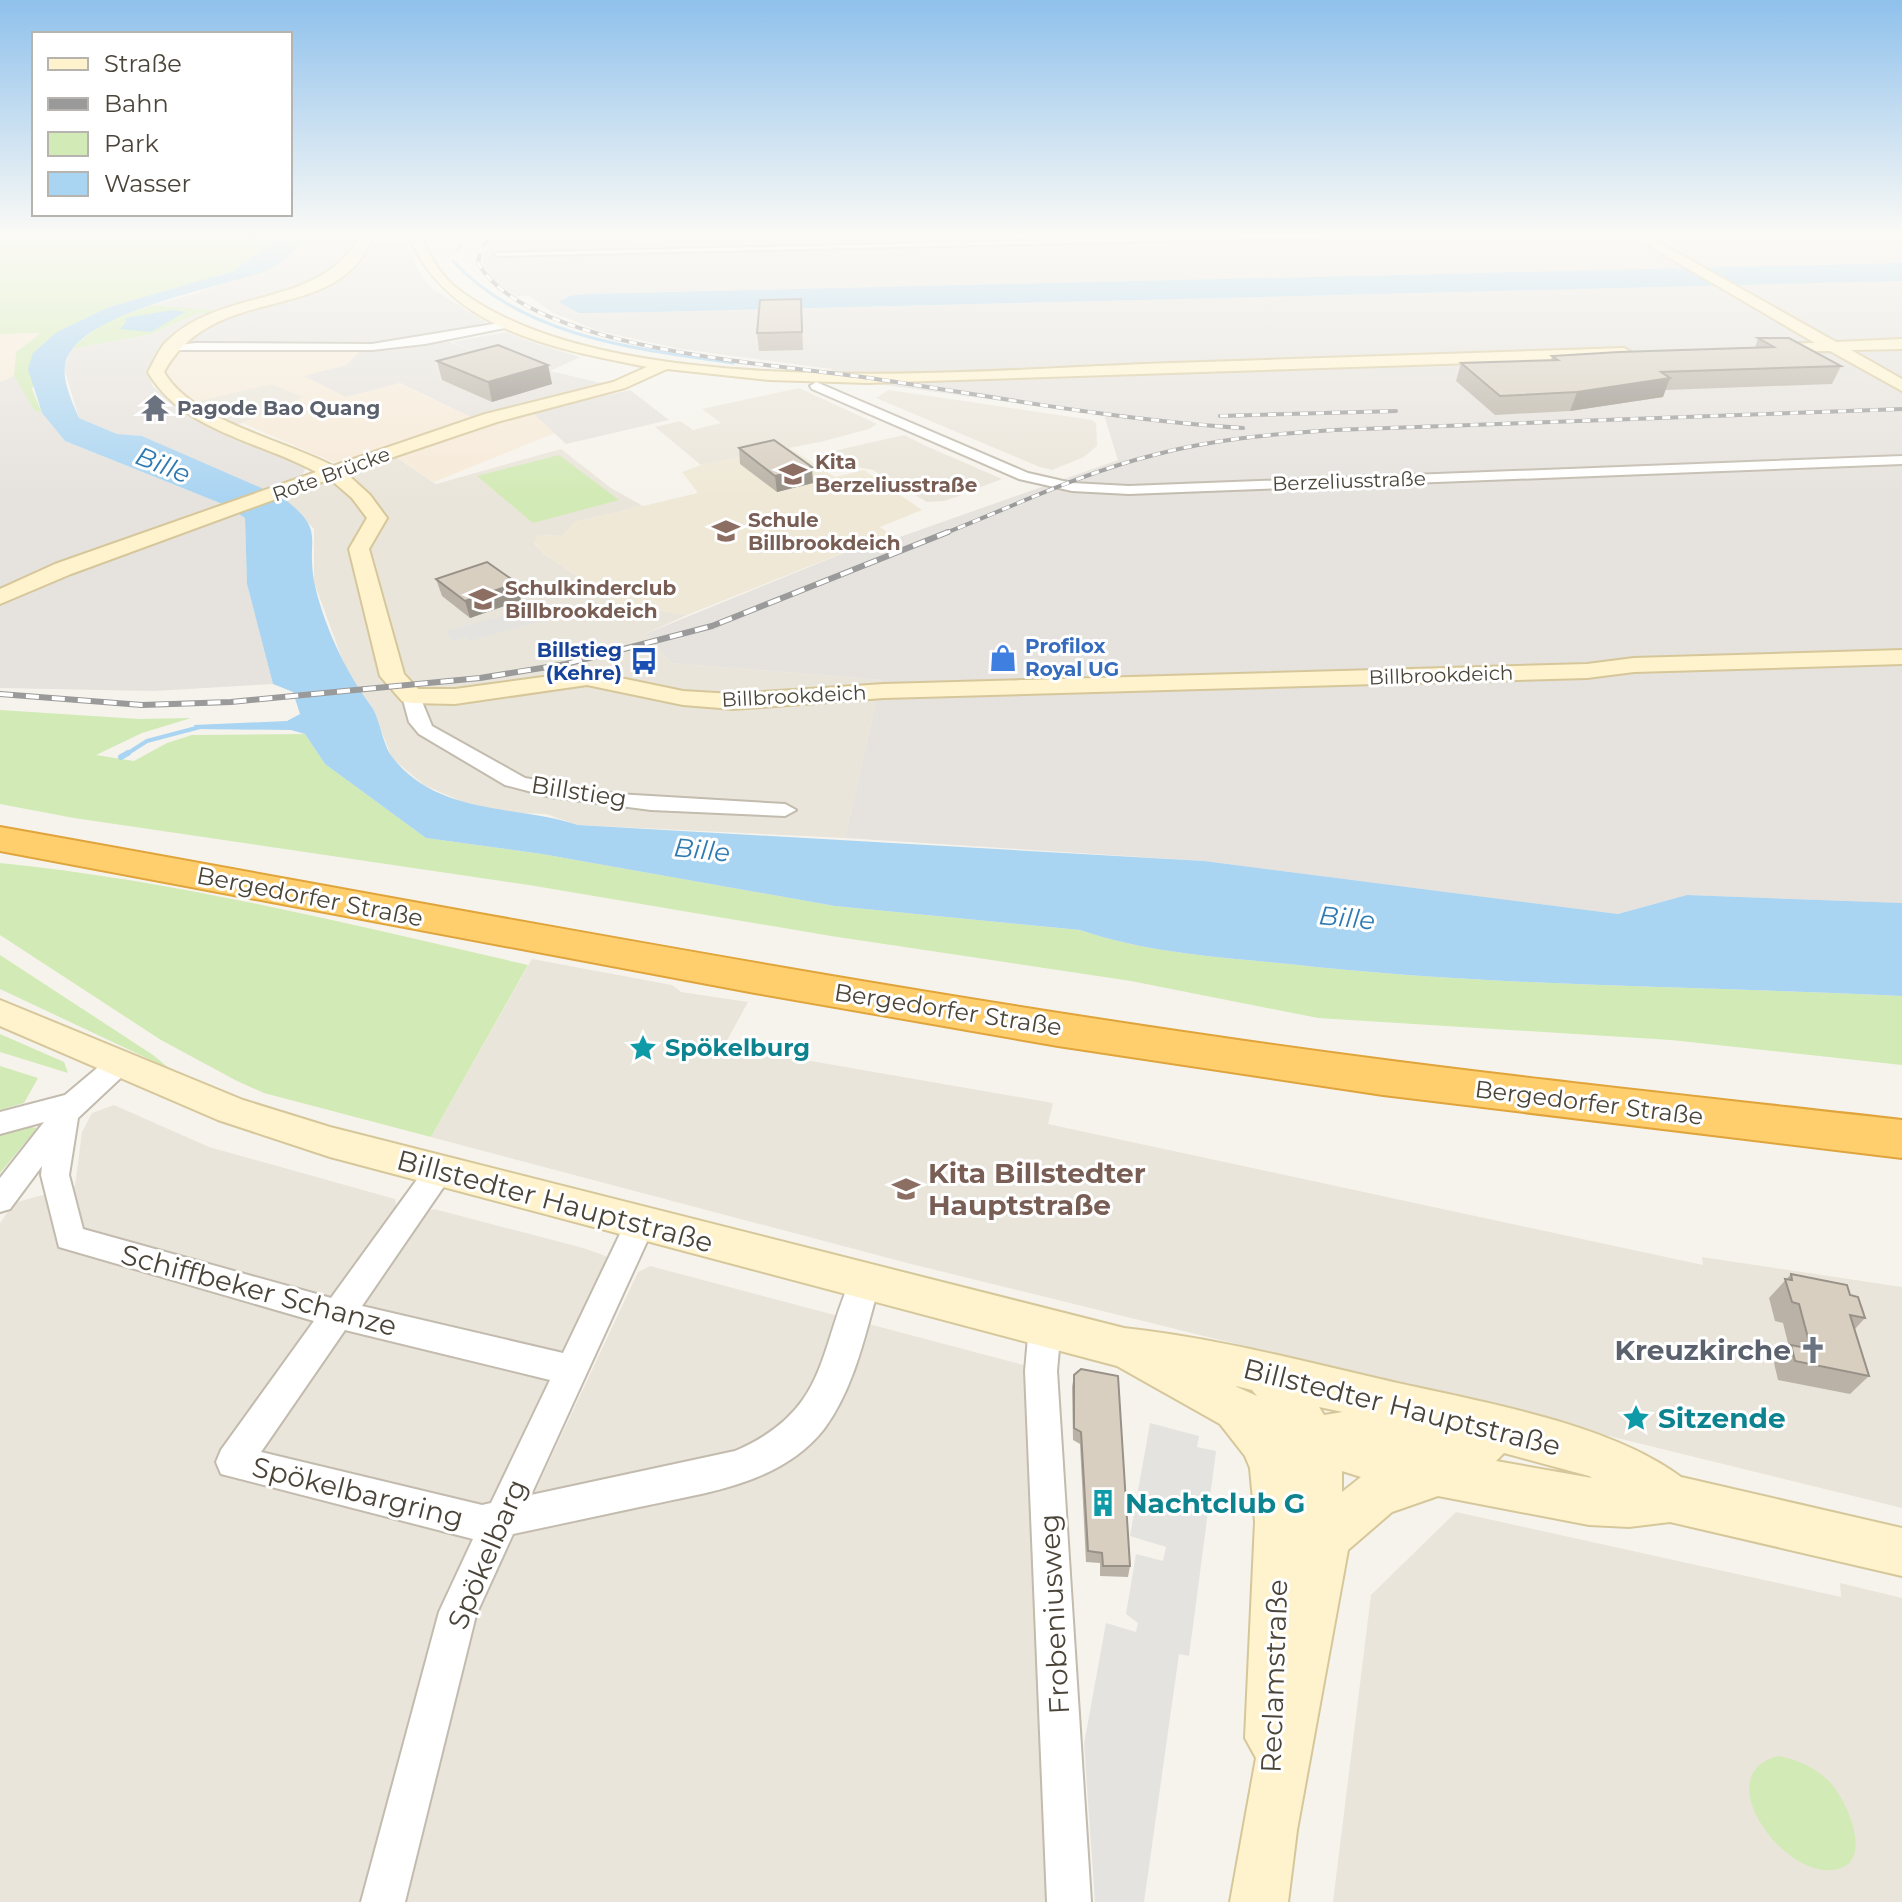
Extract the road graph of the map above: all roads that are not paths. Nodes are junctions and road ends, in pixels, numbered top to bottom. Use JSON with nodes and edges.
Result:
{"nodes":[{"id":1,"x":207,"y":323,"type":"edge"},
{"id":2,"x":1789,"y":323,"type":"edge"},
{"id":3,"x":511,"y":324,"type":"joint"},
{"id":4,"x":1902,"y":344,"type":"edge"},
{"id":5,"x":170,"y":347,"type":"junction"},
{"id":6,"x":1829,"y":347,"type":"junction"},
{"id":7,"x":1751,"y":349,"type":"edge"},
{"id":8,"x":1640,"y":352,"type":"edge"},
{"id":9,"x":666,"y":364,"type":"junction"},
{"id":10,"x":816,"y":386,"type":"dead end"},
{"id":11,"x":1902,"y":386,"type":"edge"},
{"id":12,"x":1902,"y":393,"type":"edge"},
{"id":13,"x":1902,"y":460,"type":"edge"},
{"id":14,"x":334,"y":473,"type":"junction"},
{"id":15,"x":0,"y":597,"type":"edge"},
{"id":16,"x":1902,"y":657,"type":"edge"},
{"id":17,"x":411,"y":696,"type":"junction"},
{"id":18,"x":785,"y":810,"type":"dead end"},
{"id":19,"x":0,"y":818,"type":"edge"},
{"id":20,"x":0,"y":839,"type":"edge"},
{"id":21,"x":0,"y":1012,"type":"edge"},
{"id":22,"x":118,"y":1065,"type":"junction"},
{"id":23,"x":70,"y":1109,"type":"junction"},
{"id":24,"x":1902,"y":1112,"type":"edge"},
{"id":25,"x":0,"y":1123,"type":"edge"},
{"id":26,"x":1902,"y":1139,"type":"edge"},
{"id":27,"x":439,"y":1171,"type":"junction"},
{"id":28,"x":0,"y":1200,"type":"edge"},
{"id":29,"x":640,"y":1224,"type":"junction"},
{"id":30,"x":865,"y":1282,"type":"junction"},
{"id":31,"x":337,"y":1314,"type":"junction"},
{"id":32,"x":1045,"y":1326,"type":"junction"},
{"id":33,"x":1124,"y":1348,"type":"junction"},
{"id":34,"x":570,"y":1370,"type":"junction"},
{"id":35,"x":1264,"y":1372,"type":"junction"},
{"id":36,"x":1232,"y":1406,"type":"junction"},
{"id":37,"x":1312,"y":1440,"type":"junction"},
{"id":38,"x":1589,"y":1454,"type":"junction"},
{"id":39,"x":1438,"y":1473,"type":"junction"},
{"id":40,"x":1670,"y":1498,"type":"junction"},
{"id":41,"x":500,"y":1518,"type":"junction"},
{"id":42,"x":1302,"y":1529,"type":"junction"},
{"id":43,"x":1902,"y":1552,"type":"edge"},
{"id":44,"x":383,"y":1902,"type":"edge"},
{"id":45,"x":1069,"y":1902,"type":"edge"},
{"id":46,"x":1259,"y":1902,"type":"edge"}],
"edges":[{"from":1,"to":5,"type":"street"},
{"from":2,"to":6,"type":"street"},
{"from":3,"to":5,"type":"street"},
{"from":3,"to":9,"type":"street"},
{"from":4,"to":6,"type":"street"},
{"from":5,"to":14,"type":"street"},
{"from":6,"to":7,"type":"street"},
{"from":6,"to":11,"type":"street"},
{"from":6,"to":12,"type":"street"},
{"from":8,"to":9,"type":"street"},
{"from":9,"to":14,"type":"street","name":"Rote Brücke"},
{"from":10,"to":13,"type":"street","name":"Berzeliusstraße"},
{"from":14,"to":15,"type":"street","name":"Rote Brücke"},
{"from":14,"to":17,"type":"street"},
{"from":16,"to":17,"type":"street","name":"Billbrookdeich"},
{"from":17,"to":18,"type":"street","name":"Billstieg"},
{"from":19,"to":24,"type":"highway","name":"Bergedorfer Straße"},
{"from":20,"to":26,"type":"highway","name":"Bergedorfer Straße"},
{"from":21,"to":22,"type":"street","name":"Billstedter Hauptstraße"},
{"from":22,"to":23,"type":"street"},
{"from":22,"to":27,"type":"street","name":"Billstedter Hauptstraße"},
{"from":23,"to":25,"type":"street"},
{"from":23,"to":28,"type":"street"},
{"from":23,"to":31,"type":"street","name":"Schiffbeker Schanze"},
{"from":27,"to":29,"type":"street","name":"Billstedter Hauptstraße"},
{"from":27,"to":31,"type":"street","name":"Spökelbargring"},
{"from":29,"to":30,"type":"street","name":"Billstedter Hauptstraße"},
{"from":29,"to":34,"type":"street","name":"Spökelbarg"},
{"from":30,"to":32,"type":"street","name":"Billstedter Hauptstraße"},
{"from":30,"to":41,"type":"street","name":"Spökelbargring"},
{"from":31,"to":34,"type":"street","name":"Schiffbeker Schanze"},
{"from":31,"to":41,"type":"street","name":"Spökelbargring"},
{"from":32,"to":33,"type":"street","name":"Billstedter Hauptstraße"},
{"from":32,"to":45,"type":"street","name":"Frobeniusweg"},
{"from":33,"to":35,"type":"street","name":"Billstedter Hauptstraße"},
{"from":33,"to":36,"type":"street","name":"Billstedter Hauptstraße"},
{"from":34,"to":41,"type":"street","name":"Spökelbarg"},
{"from":35,"to":37,"type":"street","name":"Reclamstraße"},
{"from":35,"to":38,"type":"street","name":"Billstedter Hauptstraße"},
{"from":36,"to":37,"type":"street","name":"Billstedter Hauptstraße"},
{"from":36,"to":42,"type":"street","name":"Reclamstraße"},
{"from":37,"to":38,"type":"street"},
{"from":37,"to":39,"type":"street","name":"Billstedter Hauptstraße"},
{"from":37,"to":42,"type":"street","name":"Reclamstraße"},
{"from":38,"to":40,"type":"street","name":"Billstedter Hauptstraße"},
{"from":39,"to":40,"type":"street","name":"Billstedter Hauptstraße"},
{"from":39,"to":42,"type":"street"},
{"from":40,"to":43,"type":"street","name":"Billstedter Hauptstraße"},
{"from":41,"to":44,"type":"street","name":"Spökelbarg"},
{"from":42,"to":46,"type":"street","name":"Reclamstraße"}]}
